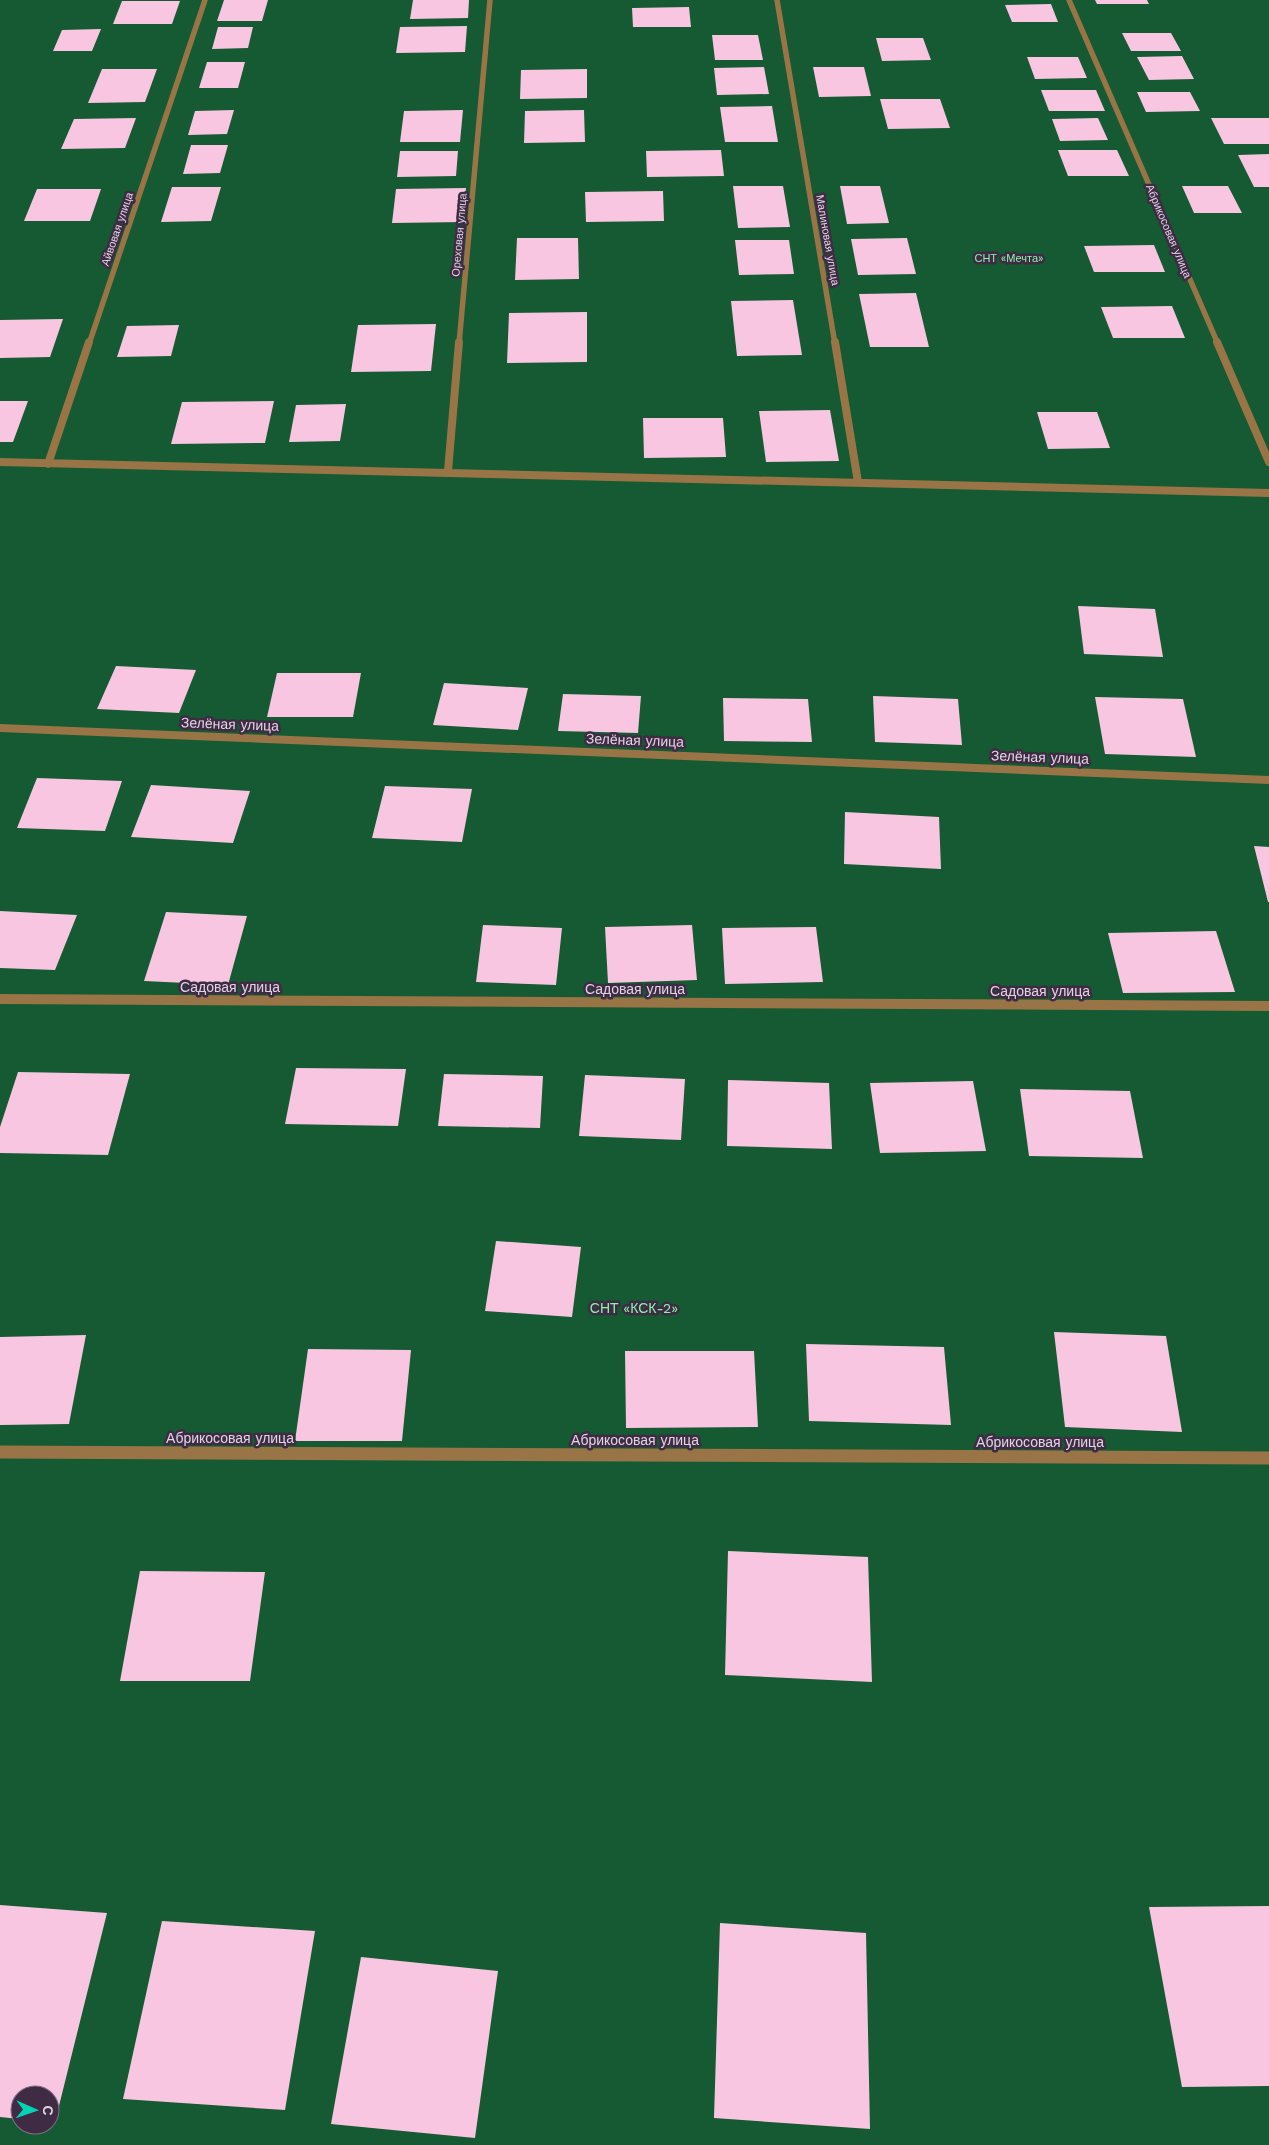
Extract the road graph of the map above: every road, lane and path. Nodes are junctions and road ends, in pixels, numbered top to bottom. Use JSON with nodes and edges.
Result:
{"nodes":[{"id":1,"x":205,"y":0,"type":"edge"},
{"id":2,"x":490,"y":0,"type":"edge"},
{"id":3,"x":777,"y":0,"type":"edge"},
{"id":4,"x":1069,"y":0,"type":"edge"},
{"id":5,"x":0,"y":462,"type":"edge"},
{"id":6,"x":1269,"y":462,"type":"edge"},
{"id":7,"x":48,"y":464,"type":"junction"},
{"id":8,"x":448,"y":471,"type":"junction"},
{"id":9,"x":858,"y":482,"type":"junction"},
{"id":10,"x":1269,"y":493,"type":"edge"},
{"id":11,"x":0,"y":728,"type":"edge"},
{"id":12,"x":1269,"y":780,"type":"edge"},
{"id":13,"x":0,"y":999,"type":"edge"},
{"id":14,"x":1269,"y":1006,"type":"edge"},
{"id":15,"x":0,"y":1452,"type":"edge"},
{"id":16,"x":1269,"y":1458,"type":"edge"}],
"edges":[{"from":1,"to":7,"type":"street","name":"Айвовая улица"},
{"from":2,"to":8,"type":"street","name":"Ореховая улица"},
{"from":3,"to":9,"type":"street","name":"Малиновая улица"},
{"from":4,"to":6,"type":"street","name":"Абрикосовая улица"},
{"from":5,"to":7,"type":"street"},
{"from":7,"to":8,"type":"street"},
{"from":8,"to":9,"type":"street"},
{"from":9,"to":10,"type":"street"},
{"from":11,"to":12,"type":"street","name":"Зелёная улица"},
{"from":13,"to":14,"type":"street","name":"Садовая улица"},
{"from":15,"to":16,"type":"street","name":"Абрикосовая улица"}]}
